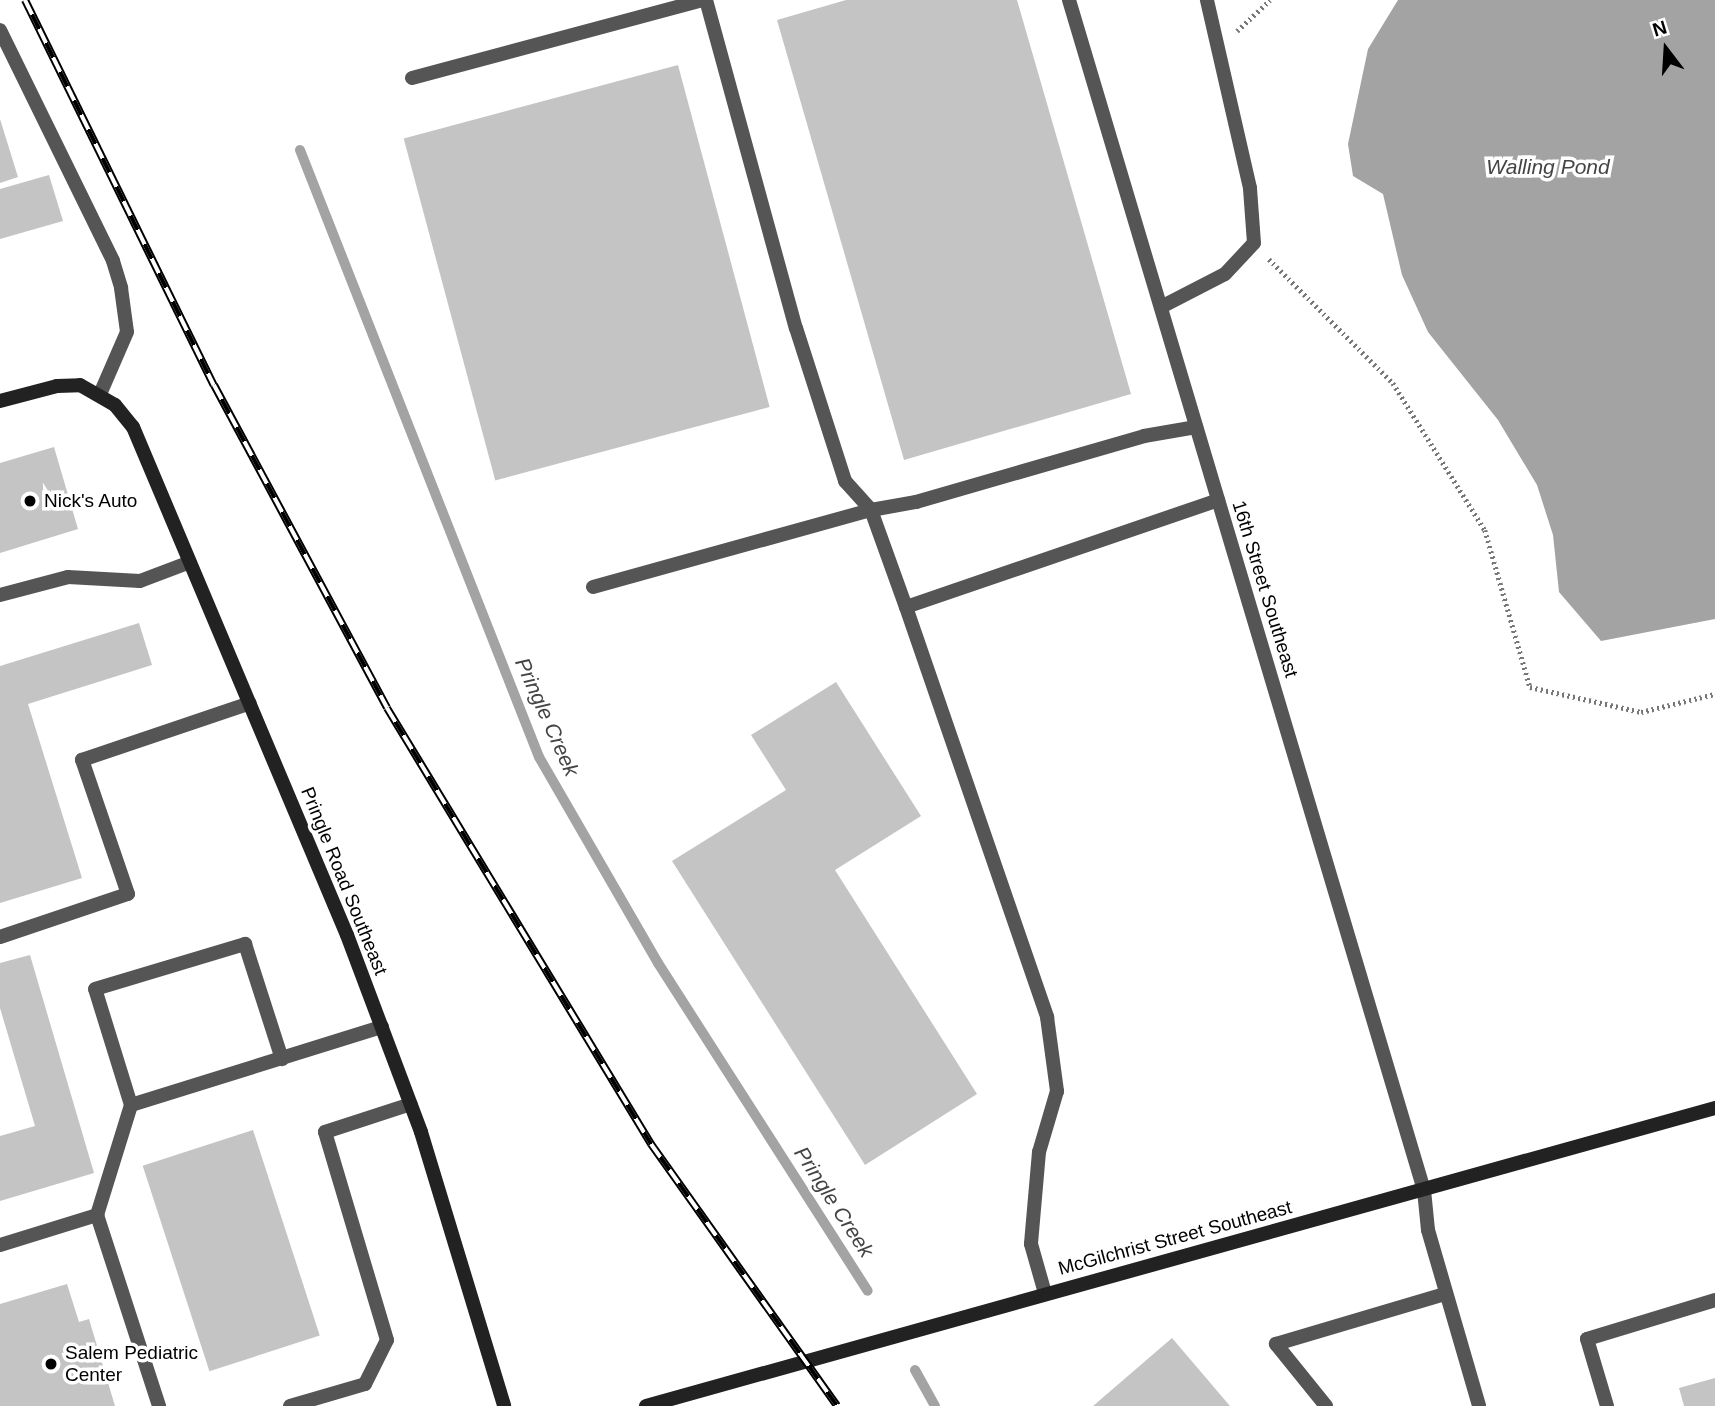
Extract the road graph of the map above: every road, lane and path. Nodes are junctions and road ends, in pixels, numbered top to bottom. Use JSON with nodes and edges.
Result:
{"nodes":[{"id":1,"x":705,"y":0,"type":"edge"},
{"id":2,"x":1069,"y":0,"type":"edge"},
{"id":3,"x":1207,"y":0,"type":"edge"},
{"id":4,"x":1270,"y":0,"type":"edge"},
{"id":5,"x":0,"y":30,"type":"edge"},
{"id":6,"x":1218,"y":49,"type":"junction"},
{"id":7,"x":412,"y":78,"type":"dead end"},
{"id":8,"x":1254,"y":243,"type":"junction"},
{"id":9,"x":1161,"y":307,"type":"junction"},
{"id":10,"x":100,"y":394,"type":"junction"},
{"id":11,"x":0,"y":401,"type":"edge"},
{"id":12,"x":1196,"y":427,"type":"junction"},
{"id":13,"x":1218,"y":500,"type":"junction"},
{"id":14,"x":871,"y":510,"type":"junction"},
{"id":15,"x":190,"y":562,"type":"junction"},
{"id":16,"x":593,"y":587,"type":"dead end"},
{"id":17,"x":0,"y":595,"type":"edge"},
{"id":18,"x":906,"y":607,"type":"junction"},
{"id":19,"x":1715,"y":694,"type":"edge"},
{"id":20,"x":250,"y":703,"type":"junction"},
{"id":21,"x":0,"y":937,"type":"edge"},
{"id":22,"x":382,"y":1027,"type":"junction"},
{"id":23,"x":282,"y":1059,"type":"junction"},
{"id":24,"x":411,"y":1104,"type":"junction"},
{"id":25,"x":131,"y":1105,"type":"junction"},
{"id":26,"x":1715,"y":1108,"type":"edge"},
{"id":27,"x":1424,"y":1190,"type":"junction"},
{"id":28,"x":97,"y":1215,"type":"junction"},
{"id":29,"x":0,"y":1245,"type":"edge"},
{"id":30,"x":1045,"y":1293,"type":"junction"},
{"id":31,"x":1446,"y":1294,"type":"junction"},
{"id":32,"x":1715,"y":1300,"type":"edge"},
{"id":33,"x":159,"y":1406,"type":"edge"},
{"id":34,"x":290,"y":1406,"type":"edge"},
{"id":35,"x":504,"y":1406,"type":"edge"},
{"id":36,"x":646,"y":1406,"type":"edge"},
{"id":37,"x":1326,"y":1406,"type":"edge"},
{"id":38,"x":1479,"y":1406,"type":"edge"},
{"id":39,"x":1607,"y":1406,"type":"edge"}],
"edges":[{"from":1,"to":7,"type":"street"},
{"from":1,"to":14,"type":"street"},
{"from":2,"to":9,"type":"street","name":"16th Street Southeast"},
{"from":3,"to":6,"type":"street"},
{"from":4,"to":6,"type":"path"},
{"from":5,"to":10,"type":"street"},
{"from":6,"to":8,"type":"street"},
{"from":8,"to":9,"type":"street"},
{"from":8,"to":19,"type":"path"},
{"from":9,"to":12,"type":"street","name":"16th Street Southeast"},
{"from":10,"to":11,"type":"street"},
{"from":10,"to":15,"type":"street","name":"Pringle Road Southeast"},
{"from":12,"to":13,"type":"street","name":"16th Street Southeast"},
{"from":12,"to":14,"type":"street"},
{"from":13,"to":18,"type":"street"},
{"from":13,"to":27,"type":"street","name":"16th Street Southeast"},
{"from":14,"to":16,"type":"street"},
{"from":14,"to":18,"type":"street"},
{"from":15,"to":17,"type":"street"},
{"from":15,"to":20,"type":"street","name":"Pringle Road Southeast"},
{"from":18,"to":30,"type":"street"},
{"from":20,"to":21,"type":"street"},
{"from":20,"to":22,"type":"street","name":"Pringle Road Southeast"},
{"from":22,"to":23,"type":"street"},
{"from":22,"to":24,"type":"street","name":"Pringle Road Southeast"},
{"from":23,"to":25,"type":"street"},
{"from":23,"to":25,"type":"street"},
{"from":24,"to":34,"type":"street"},
{"from":24,"to":35,"type":"street","name":"Pringle Road Southeast"},
{"from":25,"to":28,"type":"street"},
{"from":26,"to":27,"type":"street","name":"McGilchrist Street Southeast"},
{"from":27,"to":30,"type":"street","name":"McGilchrist Street Southeast"},
{"from":27,"to":31,"type":"street","name":"16th Street Southeast"},
{"from":28,"to":29,"type":"street"},
{"from":28,"to":33,"type":"street"},
{"from":30,"to":36,"type":"street","name":"McGilchrist Street Southeast"},
{"from":31,"to":37,"type":"street"},
{"from":31,"to":38,"type":"street","name":"16th Street Southeast"},
{"from":32,"to":39,"type":"street"}]}
